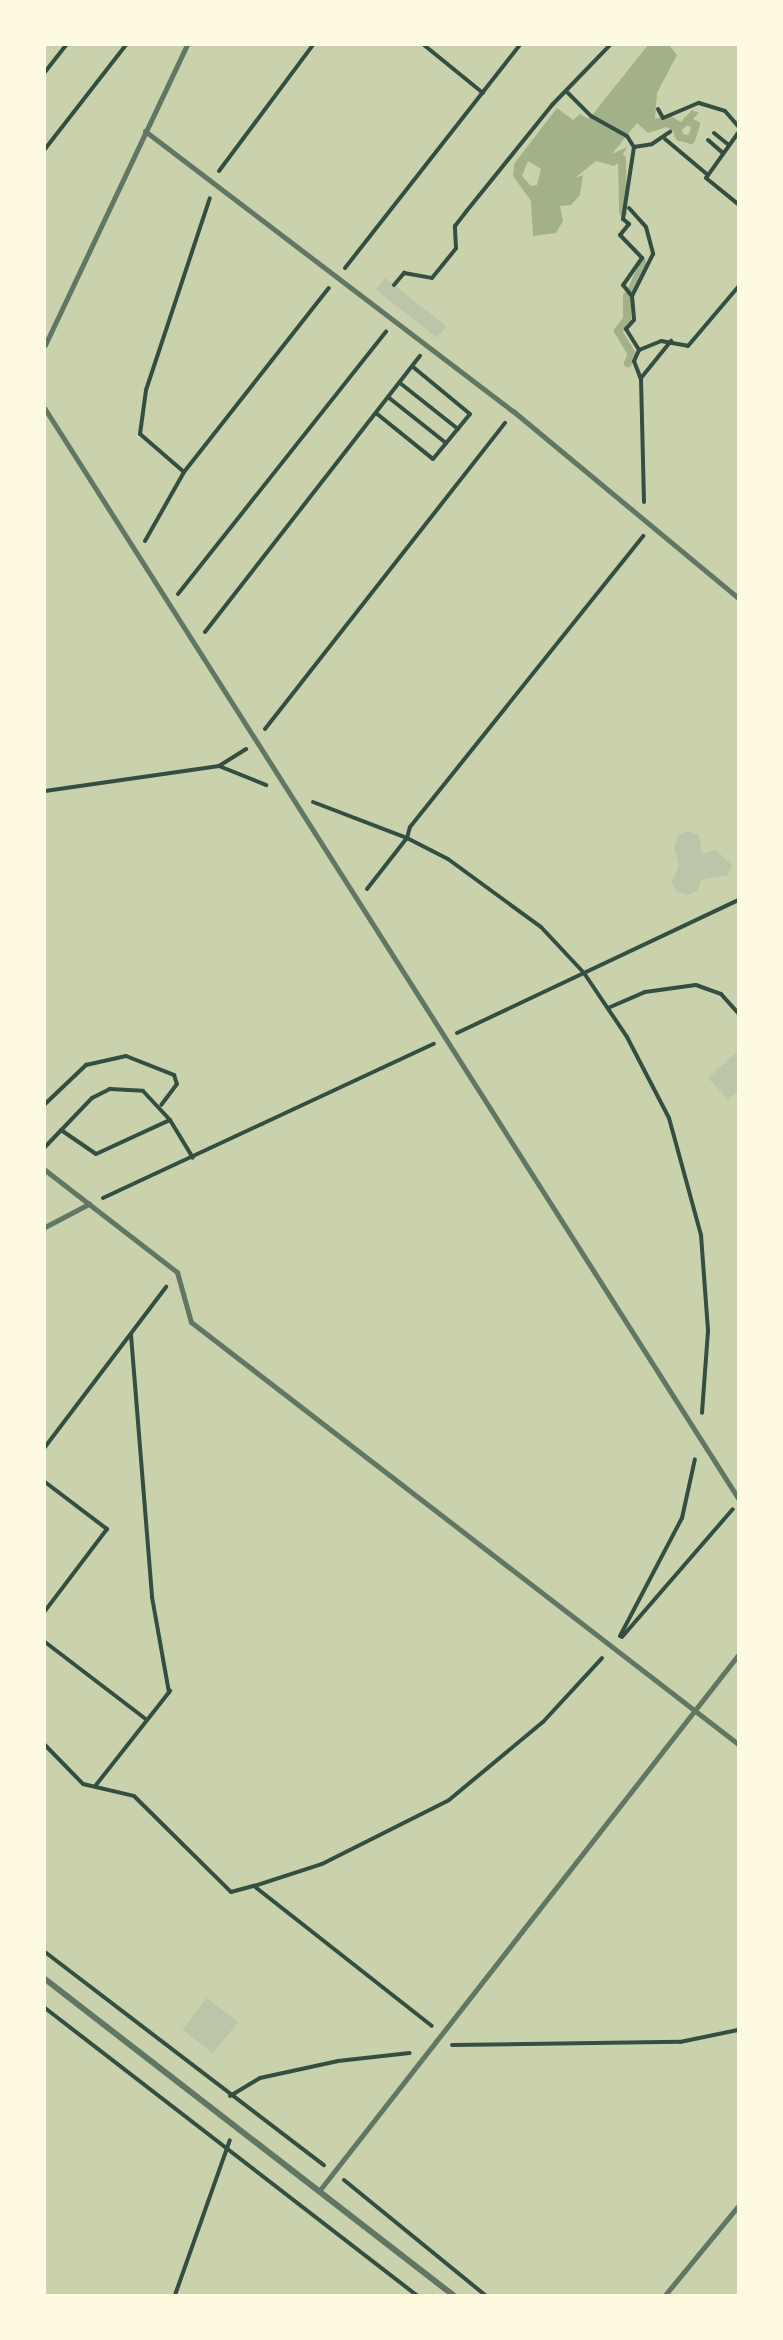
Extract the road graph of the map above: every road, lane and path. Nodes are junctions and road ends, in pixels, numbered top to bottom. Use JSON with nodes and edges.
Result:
{"nodes":[{"id":1,"x":66,"y":45,"type":"edge"},
{"id":2,"x":126,"y":45,"type":"edge"},
{"id":3,"x":188,"y":45,"type":"edge"},
{"id":4,"x":314,"y":45,"type":"edge"},
{"id":5,"x":424,"y":45,"type":"edge"},
{"id":6,"x":520,"y":45,"type":"edge"},
{"id":7,"x":610,"y":45,"type":"edge"},
{"id":8,"x":45,"y":72,"type":"edge"},
{"id":9,"x":483,"y":93,"type":"junction"},
{"id":10,"x":568,"y":93,"type":"junction"},
{"id":11,"x":658,"y":109,"type":"dead end"},
{"id":12,"x":738,"y":126,"type":"edge"},
{"id":13,"x":145,"y":131,"type":"junction"},
{"id":14,"x":670,"y":132,"type":"dead end"},
{"id":15,"x":714,"y":133,"type":"dead end"},
{"id":16,"x":737,"y":137,"type":"edge"},
{"id":17,"x":665,"y":139,"type":"junction"},
{"id":18,"x":708,"y":140,"type":"dead end"},
{"id":19,"x":729,"y":145,"type":"junction"},
{"id":20,"x":634,"y":147,"type":"junction"},
{"id":21,"x":45,"y":149,"type":"edge"},
{"id":22,"x":723,"y":153,"type":"junction"},
{"id":23,"x":708,"y":175,"type":"junction"},
{"id":24,"x":215,"y":182,"type":"junction"},
{"id":25,"x":738,"y":204,"type":"edge"},
{"id":26,"x":629,"y":208,"type":"junction"},
{"id":27,"x":337,"y":278,"type":"junction"},
{"id":28,"x":394,"y":285,"type":"dead end"},
{"id":29,"x":738,"y":286,"type":"edge"},
{"id":30,"x":632,"y":296,"type":"junction"},
{"id":31,"x":395,"y":319,"type":"junction"},
{"id":32,"x":671,"y":341,"type":"junction"},
{"id":33,"x":45,"y":345,"type":"edge"},
{"id":34,"x":429,"y":345,"type":"junction"},
{"id":35,"x":639,"y":350,"type":"junction"},
{"id":36,"x":412,"y":366,"type":"junction"},
{"id":37,"x":641,"y":379,"type":"junction"},
{"id":38,"x":399,"y":383,"type":"junction"},
{"id":39,"x":388,"y":397,"type":"junction"},
{"id":40,"x":45,"y":409,"type":"edge"},
{"id":41,"x":513,"y":411,"type":"junction"},
{"id":42,"x":376,"y":413,"type":"junction"},
{"id":43,"x":458,"y":429,"type":"junction"},
{"id":44,"x":446,"y":443,"type":"junction"},
{"id":45,"x":184,"y":472,"type":"junction"},
{"id":46,"x":643,"y":515,"type":"junction"},
{"id":47,"x":653,"y":524,"type":"junction"},
{"id":48,"x":136,"y":557,"type":"junction"},
{"id":49,"x":738,"y":598,"type":"edge"},
{"id":50,"x":168,"y":607,"type":"junction"},
{"id":51,"x":193,"y":647,"type":"junction"},
{"id":52,"x":255,"y":741,"type":"junction"},
{"id":53,"x":219,"y":766,"type":"junction"},
{"id":54,"x":45,"y":791,"type":"edge"},
{"id":55,"x":287,"y":791,"type":"junction"},
{"id":56,"x":406,"y":838,"type":"junction"},
{"id":57,"x":738,"y":900,"type":"edge"},
{"id":58,"x":357,"y":901,"type":"junction"},
{"id":59,"x":584,"y":973,"type":"junction"},
{"id":60,"x":608,"y":1008,"type":"junction"},
{"id":61,"x":738,"y":1013,"type":"edge"},
{"id":62,"x":446,"y":1038,"type":"junction"},
{"id":63,"x":45,"y":1104,"type":"edge"},
{"id":64,"x":160,"y":1105,"type":"junction"},
{"id":65,"x":170,"y":1120,"type":"junction"},
{"id":66,"x":62,"y":1130,"type":"junction"},
{"id":67,"x":45,"y":1147,"type":"edge"},
{"id":68,"x":192,"y":1158,"type":"junction"},
{"id":69,"x":45,"y":1170,"type":"edge"},
{"id":70,"x":89,"y":1204,"type":"junction"},
{"id":71,"x":45,"y":1227,"type":"edge"},
{"id":72,"x":177,"y":1272,"type":"junction"},
{"id":73,"x":130,"y":1335,"type":"junction"},
{"id":74,"x":700,"y":1438,"type":"junction"},
{"id":75,"x":45,"y":1447,"type":"edge"},
{"id":76,"x":45,"y":1482,"type":"edge"},
{"id":77,"x":738,"y":1498,"type":"edge"},
{"id":78,"x":738,"y":1504,"type":"edge"},
{"id":79,"x":45,"y":1611,"type":"edge"},
{"id":80,"x":45,"y":1642,"type":"edge"},
{"id":81,"x":613,"y":1646,"type":"junction"},
{"id":82,"x":738,"y":1655,"type":"edge"},
{"id":83,"x":694,"y":1710,"type":"junction"},
{"id":84,"x":147,"y":1720,"type":"junction"},
{"id":85,"x":738,"y":1744,"type":"edge"},
{"id":86,"x":45,"y":1745,"type":"edge"},
{"id":87,"x":96,"y":1785,"type":"junction"},
{"id":88,"x":254,"y":1886,"type":"junction"},
{"id":89,"x":45,"y":1952,"type":"edge"},
{"id":90,"x":45,"y":1979,"type":"edge"},
{"id":91,"x":45,"y":2008,"type":"edge"},
{"id":92,"x":738,"y":2030,"type":"edge"},
{"id":93,"x":440,"y":2032,"type":"junction"},
{"id":94,"x":424,"y":2052,"type":"junction"},
{"id":95,"x":230,"y":2096,"type":"junction"},
{"id":96,"x":237,"y":2128,"type":"junction"},
{"id":97,"x":225,"y":2147,"type":"junction"},
{"id":98,"x":333,"y":2172,"type":"junction"},
{"id":99,"x":319,"y":2191,"type":"junction"},
{"id":100,"x":738,"y":2206,"type":"edge"},
{"id":101,"x":175,"y":2295,"type":"edge"},
{"id":102,"x":417,"y":2295,"type":"edge"},
{"id":103,"x":453,"y":2295,"type":"edge"},
{"id":104,"x":485,"y":2295,"type":"edge"},
{"id":105,"x":665,"y":2295,"type":"edge"}],
"edges":[{"from":1,"to":8,"type":"path"},
{"from":2,"to":21,"type":"path"},
{"from":3,"to":13,"type":"street"},
{"from":4,"to":24,"type":"path"},
{"from":5,"to":9,"type":"path"},
{"from":6,"to":9,"type":"path"},
{"from":7,"to":10,"type":"path"},
{"from":9,"to":27,"type":"path"},
{"from":10,"to":20,"type":"path"},
{"from":10,"to":28,"type":"path"},
{"from":11,"to":12,"type":"path"},
{"from":13,"to":24,"type":"street"},
{"from":13,"to":33,"type":"street"},
{"from":14,"to":17,"type":"path"},
{"from":15,"to":19,"type":"path"},
{"from":16,"to":19,"type":"path"},
{"from":17,"to":20,"type":"path"},
{"from":17,"to":23,"type":"path"},
{"from":18,"to":22,"type":"path"},
{"from":19,"to":22,"type":"path"},
{"from":20,"to":26,"type":"path"},
{"from":22,"to":23,"type":"path"},
{"from":23,"to":25,"type":"path"},
{"from":24,"to":27,"type":"street"},
{"from":24,"to":45,"type":"path"},
{"from":26,"to":30,"type":"path"},
{"from":26,"to":30,"type":"path"},
{"from":27,"to":31,"type":"street"},
{"from":27,"to":45,"type":"path"},
{"from":29,"to":32,"type":"path"},
{"from":30,"to":35,"type":"path"},
{"from":31,"to":34,"type":"street"},
{"from":31,"to":50,"type":"path"},
{"from":32,"to":35,"type":"path"},
{"from":32,"to":37,"type":"path"},
{"from":34,"to":36,"type":"path"},
{"from":34,"to":41,"type":"street"},
{"from":35,"to":37,"type":"path"},
{"from":36,"to":38,"type":"path"},
{"from":36,"to":43,"type":"path"},
{"from":37,"to":46,"type":"path"},
{"from":38,"to":39,"type":"path"},
{"from":38,"to":43,"type":"path"},
{"from":39,"to":42,"type":"path"},
{"from":39,"to":44,"type":"path"},
{"from":40,"to":48,"type":"street"},
{"from":41,"to":46,"type":"street"},
{"from":41,"to":52,"type":"path"},
{"from":42,"to":44,"type":"path"},
{"from":42,"to":51,"type":"path"},
{"from":43,"to":44,"type":"path"},
{"from":45,"to":48,"type":"path"},
{"from":46,"to":47,"type":"street"},
{"from":47,"to":49,"type":"street"},
{"from":47,"to":56,"type":"path"},
{"from":48,"to":50,"type":"street"},
{"from":50,"to":51,"type":"street"},
{"from":51,"to":52,"type":"street"},
{"from":52,"to":53,"type":"path"},
{"from":52,"to":55,"type":"street"},
{"from":53,"to":54,"type":"path"},
{"from":53,"to":55,"type":"path"},
{"from":55,"to":56,"type":"path"},
{"from":55,"to":58,"type":"street"},
{"from":56,"to":58,"type":"path"},
{"from":56,"to":59,"type":"path"},
{"from":57,"to":59,"type":"path"},
{"from":58,"to":62,"type":"street"},
{"from":59,"to":60,"type":"path"},
{"from":59,"to":62,"type":"path"},
{"from":60,"to":61,"type":"path"},
{"from":60,"to":74,"type":"path"},
{"from":62,"to":68,"type":"path"},
{"from":62,"to":74,"type":"street"},
{"from":63,"to":64,"type":"path"},
{"from":64,"to":65,"type":"path"},
{"from":64,"to":66,"type":"path"},
{"from":65,"to":66,"type":"path"},
{"from":65,"to":68,"type":"path"},
{"from":66,"to":67,"type":"path"},
{"from":68,"to":70,"type":"path"},
{"from":69,"to":70,"type":"street"},
{"from":70,"to":71,"type":"lane"},
{"from":70,"to":72,"type":"street"},
{"from":72,"to":73,"type":"path"},
{"from":72,"to":81,"type":"street"},
{"from":73,"to":75,"type":"path"},
{"from":73,"to":84,"type":"path"},
{"from":74,"to":77,"type":"street"},
{"from":74,"to":81,"type":"path"},
{"from":76,"to":79,"type":"path"},
{"from":78,"to":81,"type":"path"},
{"from":80,"to":84,"type":"path"},
{"from":81,"to":83,"type":"street"},
{"from":81,"to":88,"type":"path"},
{"from":82,"to":83,"type":"street"},
{"from":83,"to":85,"type":"street"},
{"from":83,"to":93,"type":"street"},
{"from":84,"to":87,"type":"path"},
{"from":86,"to":87,"type":"path"},
{"from":87,"to":88,"type":"path"},
{"from":88,"to":93,"type":"path"},
{"from":89,"to":95,"type":"path"},
{"from":90,"to":96,"type":"street"},
{"from":91,"to":97,"type":"path"},
{"from":92,"to":94,"type":"path"},
{"from":93,"to":94,"type":"street"},
{"from":94,"to":95,"type":"path"},
{"from":94,"to":98,"type":"street"},
{"from":95,"to":98,"type":"path"},
{"from":96,"to":97,"type":"path"},
{"from":96,"to":99,"type":"street"},
{"from":97,"to":101,"type":"path"},
{"from":97,"to":102,"type":"path"},
{"from":98,"to":99,"type":"street"},
{"from":98,"to":104,"type":"path"},
{"from":99,"to":103,"type":"street"},
{"from":100,"to":105,"type":"street"}]}
